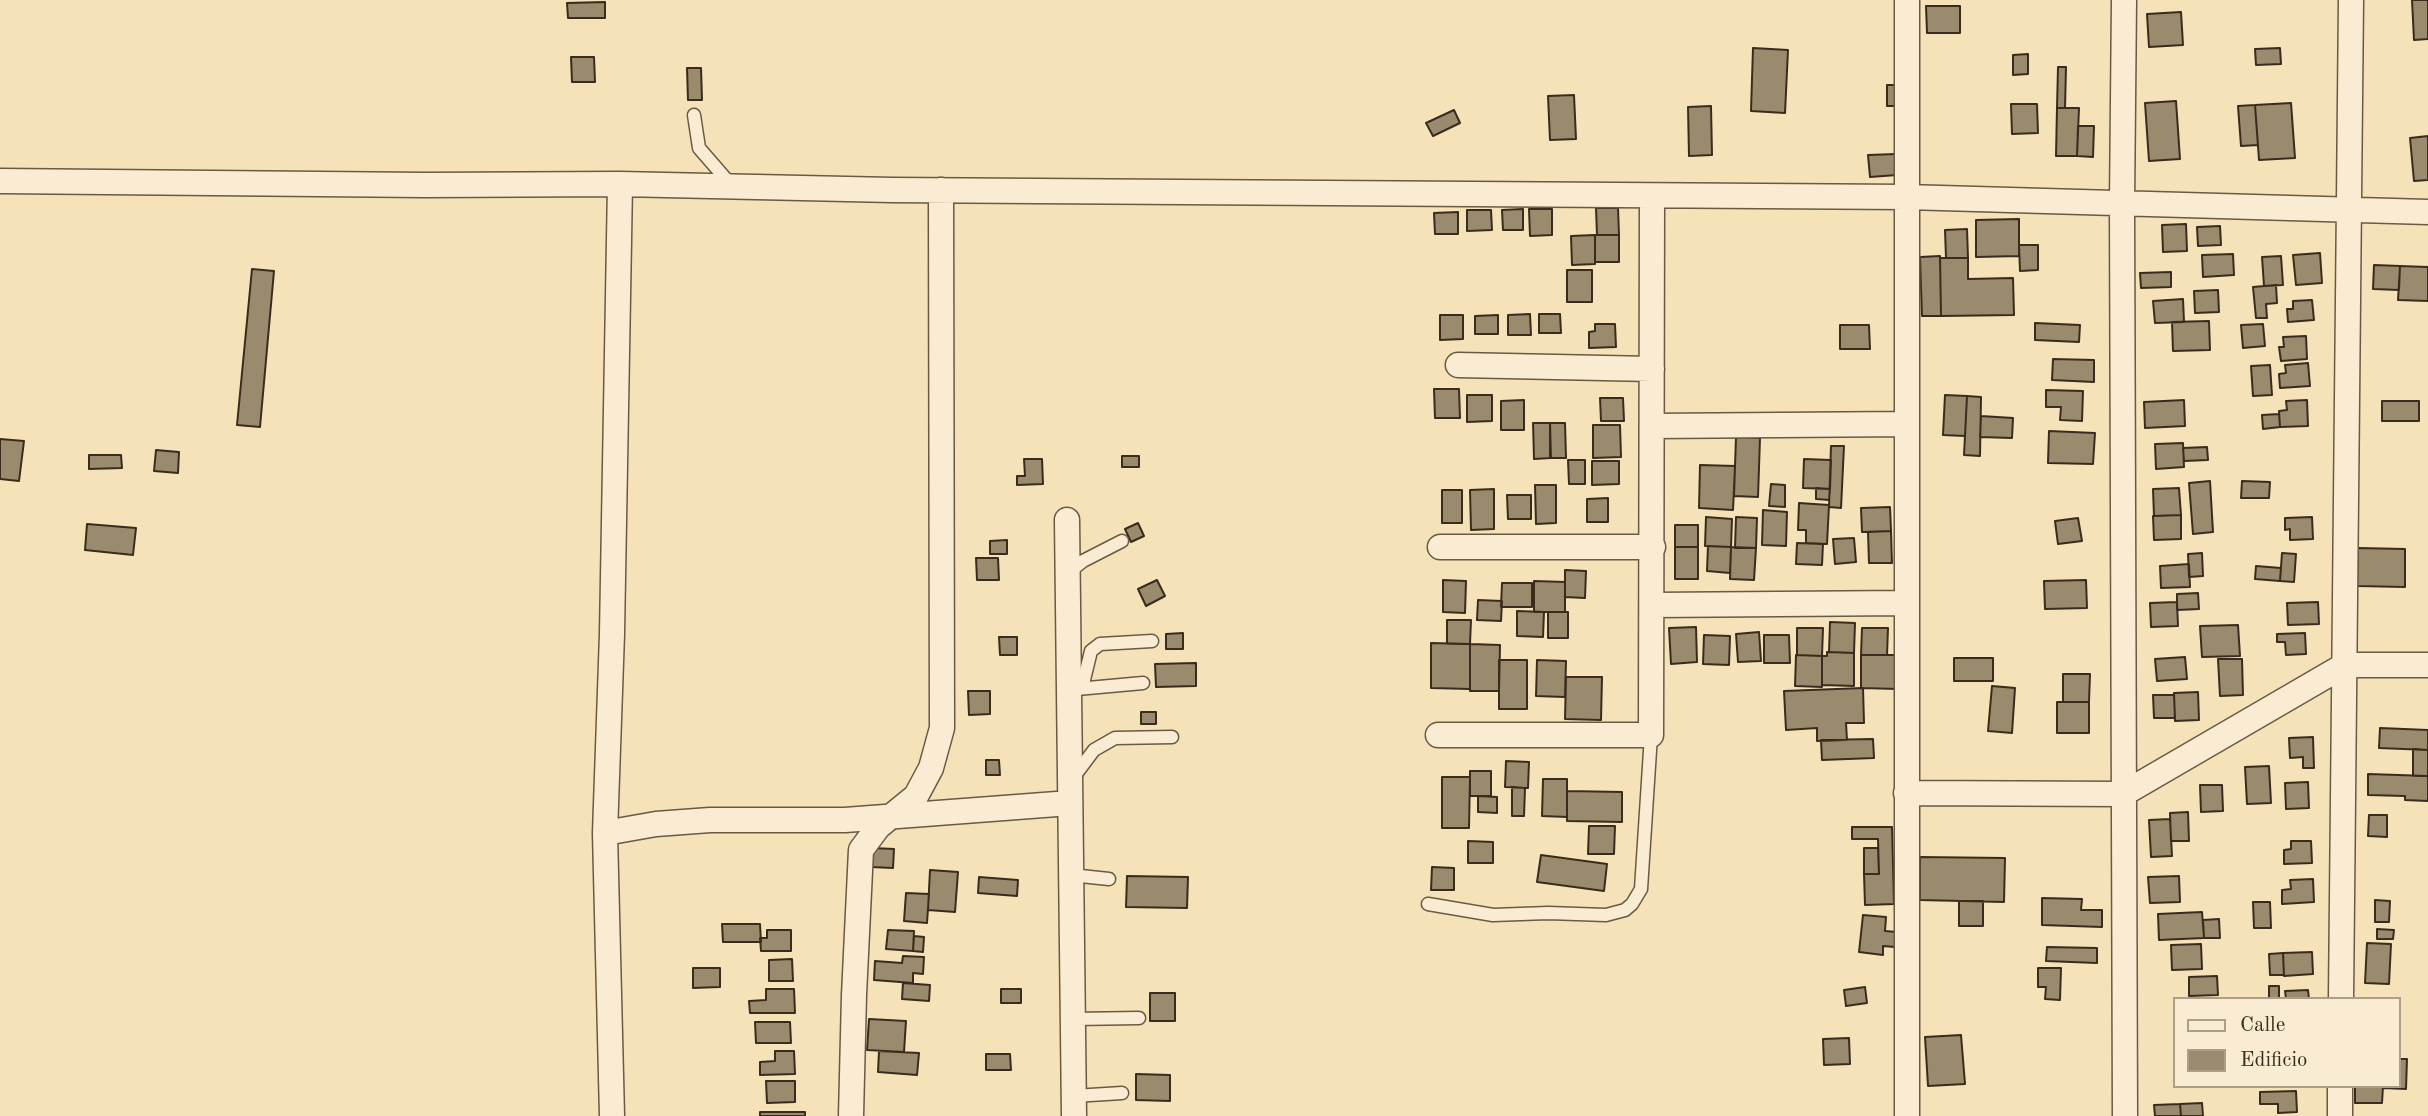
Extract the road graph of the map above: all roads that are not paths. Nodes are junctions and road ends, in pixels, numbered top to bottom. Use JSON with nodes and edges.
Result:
{"nodes":[{"id":1,"x":1907,"y":0,"type":"edge"},
{"id":2,"x":2124,"y":0,"type":"edge"},
{"id":3,"x":2351,"y":0,"type":"edge"},
{"id":4,"x":694,"y":115,"type":"dead end"},
{"id":5,"x":0,"y":181,"type":"edge"},
{"id":6,"x":620,"y":184,"type":"junction"},
{"id":7,"x":732,"y":187,"type":"junction"},
{"id":8,"x":942,"y":190,"type":"junction"},
{"id":9,"x":1652,"y":195,"type":"junction"},
{"id":10,"x":1906,"y":197,"type":"junction"},
{"id":11,"x":2122,"y":204,"type":"junction"},
{"id":12,"x":2349,"y":210,"type":"junction"},
{"id":13,"x":2428,"y":212,"type":"edge"},
{"id":14,"x":1458,"y":365,"type":"dead end"},
{"id":15,"x":1652,"y":369,"type":"junction"},
{"id":16,"x":1906,"y":424,"type":"junction"},
{"id":17,"x":1653,"y":426,"type":"junction"},
{"id":18,"x":1068,"y":520,"type":"dead end"},
{"id":19,"x":1122,"y":541,"type":"dead end"},
{"id":20,"x":1440,"y":547,"type":"dead end"},
{"id":21,"x":1653,"y":547,"type":"junction"},
{"id":22,"x":1068,"y":573,"type":"junction"},
{"id":23,"x":1906,"y":603,"type":"junction"},
{"id":24,"x":1653,"y":605,"type":"junction"},
{"id":25,"x":1152,"y":641,"type":"dead end"},
{"id":26,"x":2345,"y":665,"type":"junction"},
{"id":27,"x":2428,"y":665,"type":"edge"},
{"id":28,"x":1143,"y":683,"type":"dead end"},
{"id":29,"x":1076,"y":689,"type":"junction"},
{"id":30,"x":1438,"y":735,"type":"dead end"},
{"id":31,"x":1651,"y":735,"type":"junction"},
{"id":32,"x":1172,"y":737,"type":"dead end"},
{"id":33,"x":1070,"y":792,"type":"junction"},
{"id":34,"x":1906,"y":793,"type":"junction"},
{"id":35,"x":2123,"y":794,"type":"junction"},
{"id":36,"x":890,"y":817,"type":"junction"},
{"id":37,"x":606,"y":833,"type":"junction"},
{"id":38,"x":1071,"y":875,"type":"junction"},
{"id":39,"x":1109,"y":879,"type":"dead end"},
{"id":40,"x":1428,"y":904,"type":"dead end"},
{"id":41,"x":2341,"y":997,"type":"edge"},
{"id":42,"x":1073,"y":1018,"type":"junction"},
{"id":43,"x":1139,"y":1018,"type":"dead end"},
{"id":44,"x":2340,"y":1088,"type":"edge"},
{"id":45,"x":1122,"y":1093,"type":"dead end"},
{"id":46,"x":1074,"y":1106,"type":"edge"},
{"id":47,"x":612,"y":1116,"type":"edge"},
{"id":48,"x":852,"y":1116,"type":"edge"},
{"id":49,"x":1907,"y":1116,"type":"edge"},
{"id":50,"x":2125,"y":1116,"type":"edge"},
{"id":51,"x":2340,"y":1116,"type":"edge"}],
"edges":[{"from":1,"to":10,"type":"street"},
{"from":2,"to":11,"type":"street"},
{"from":3,"to":12,"type":"street"},
{"from":4,"to":7,"type":"lane"},
{"from":5,"to":6,"type":"street"},
{"from":6,"to":7,"type":"street"},
{"from":6,"to":37,"type":"street"},
{"from":7,"to":8,"type":"street"},
{"from":8,"to":9,"type":"street"},
{"from":8,"to":36,"type":"street"},
{"from":9,"to":10,"type":"street"},
{"from":9,"to":15,"type":"street"},
{"from":10,"to":11,"type":"street"},
{"from":10,"to":16,"type":"street"},
{"from":11,"to":12,"type":"street"},
{"from":11,"to":35,"type":"street"},
{"from":12,"to":13,"type":"street"},
{"from":12,"to":26,"type":"street"},
{"from":14,"to":15,"type":"street"},
{"from":15,"to":17,"type":"street"},
{"from":16,"to":17,"type":"street"},
{"from":16,"to":23,"type":"street"},
{"from":17,"to":21,"type":"street"},
{"from":18,"to":22,"type":"street"},
{"from":19,"to":22,"type":"lane"},
{"from":20,"to":21,"type":"street"},
{"from":21,"to":24,"type":"street"},
{"from":22,"to":29,"type":"street"},
{"from":23,"to":24,"type":"street"},
{"from":23,"to":34,"type":"street"},
{"from":24,"to":31,"type":"street"},
{"from":25,"to":29,"type":"lane"},
{"from":26,"to":27,"type":"street"},
{"from":26,"to":35,"type":"street"},
{"from":26,"to":41,"type":"street"},
{"from":28,"to":29,"type":"lane"},
{"from":29,"to":33,"type":"street"},
{"from":30,"to":31,"type":"street"},
{"from":31,"to":40,"type":"lane"},
{"from":32,"to":33,"type":"lane"},
{"from":33,"to":36,"type":"street"},
{"from":33,"to":38,"type":"street"},
{"from":34,"to":35,"type":"street"},
{"from":34,"to":49,"type":"street"},
{"from":35,"to":50,"type":"street"},
{"from":36,"to":37,"type":"street"},
{"from":36,"to":48,"type":"street"},
{"from":37,"to":47,"type":"street"},
{"from":38,"to":39,"type":"lane"},
{"from":38,"to":42,"type":"street"},
{"from":42,"to":43,"type":"lane"},
{"from":42,"to":46,"type":"street"},
{"from":44,"to":51,"type":"street"},
{"from":45,"to":46,"type":"lane"}]}
